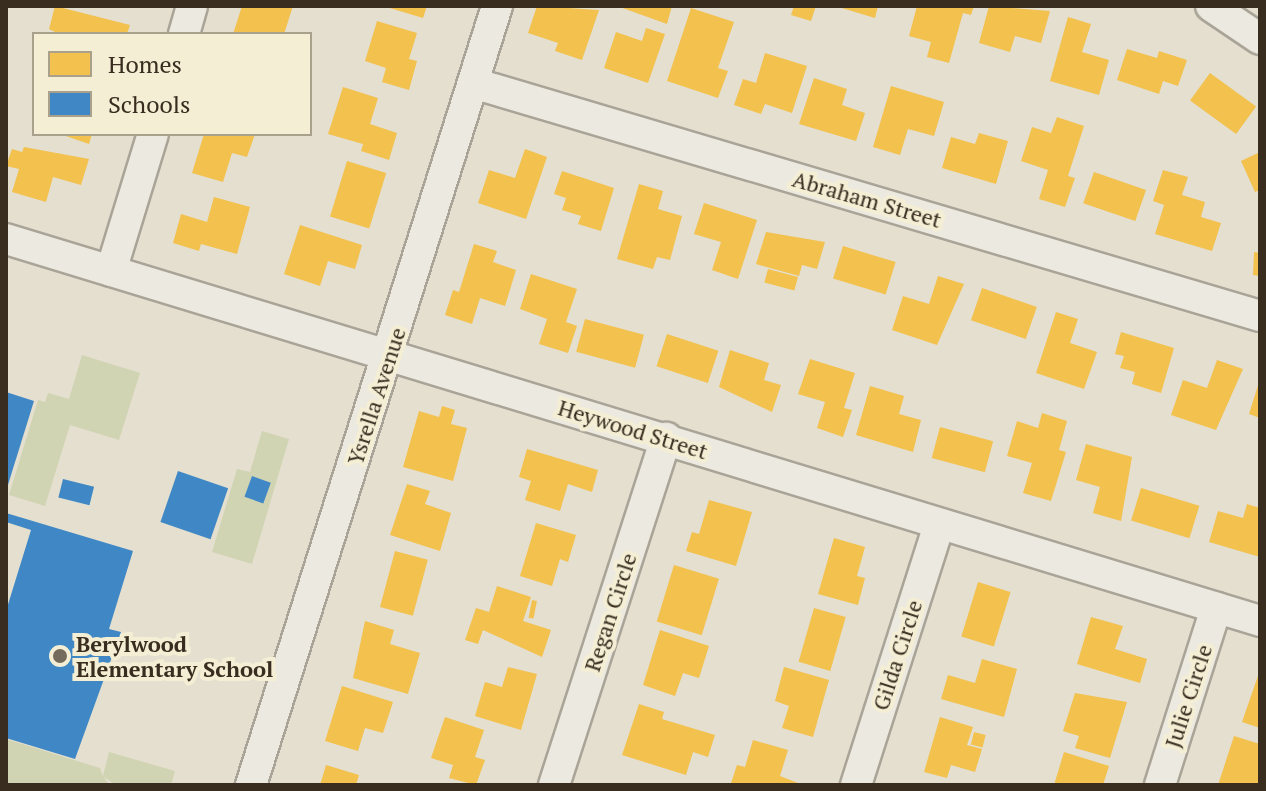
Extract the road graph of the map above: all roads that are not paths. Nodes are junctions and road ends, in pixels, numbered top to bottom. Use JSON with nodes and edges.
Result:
{"nodes":[{"id":1,"x":192,"y":6,"type":"edge"},
{"id":2,"x":497,"y":6,"type":"edge"},
{"id":3,"x":1211,"y":6,"type":"edge"},
{"id":4,"x":185,"y":32,"type":"edge"},
{"id":5,"x":1260,"y":39,"type":"edge"},
{"id":6,"x":473,"y":83,"type":"junction"},
{"id":7,"x":152,"y":136,"type":"edge"},
{"id":8,"x":6,"y":239,"type":"edge"},
{"id":9,"x":111,"y":271,"type":"junction"},
{"id":10,"x":1260,"y":316,"type":"edge"},
{"id":11,"x":390,"y":355,"type":"junction"},
{"id":12,"x":666,"y":438,"type":"junction"},
{"id":13,"x":939,"y":525,"type":"junction"},
{"id":14,"x":1216,"y":608,"type":"junction"},
{"id":15,"x":1260,"y":621,"type":"edge"},
{"id":16,"x":251,"y":785,"type":"edge"},
{"id":17,"x":554,"y":785,"type":"edge"},
{"id":18,"x":856,"y":785,"type":"edge"},
{"id":19,"x":1160,"y":785,"type":"edge"}],
"edges":[{"from":1,"to":4,"type":"street"},
{"from":2,"to":6,"type":"street","name":"Ysrella Avenue"},
{"from":3,"to":5,"type":"street"},
{"from":6,"to":10,"type":"street","name":"Abraham Street"},
{"from":6,"to":11,"type":"street","name":"Ysrella Avenue"},
{"from":7,"to":9,"type":"street"},
{"from":8,"to":9,"type":"street","name":"Heywood Street"},
{"from":9,"to":11,"type":"street","name":"Heywood Street"},
{"from":11,"to":12,"type":"street","name":"Heywood Street"},
{"from":11,"to":16,"type":"street","name":"Ysrella Avenue"},
{"from":12,"to":13,"type":"street","name":"Heywood Street"},
{"from":12,"to":17,"type":"street","name":"Regan Circle"},
{"from":13,"to":14,"type":"street","name":"Heywood Street"},
{"from":13,"to":18,"type":"street","name":"Gilda Circle"},
{"from":14,"to":15,"type":"street","name":"Heywood Street"},
{"from":14,"to":19,"type":"street","name":"Julie Circle"}]}
